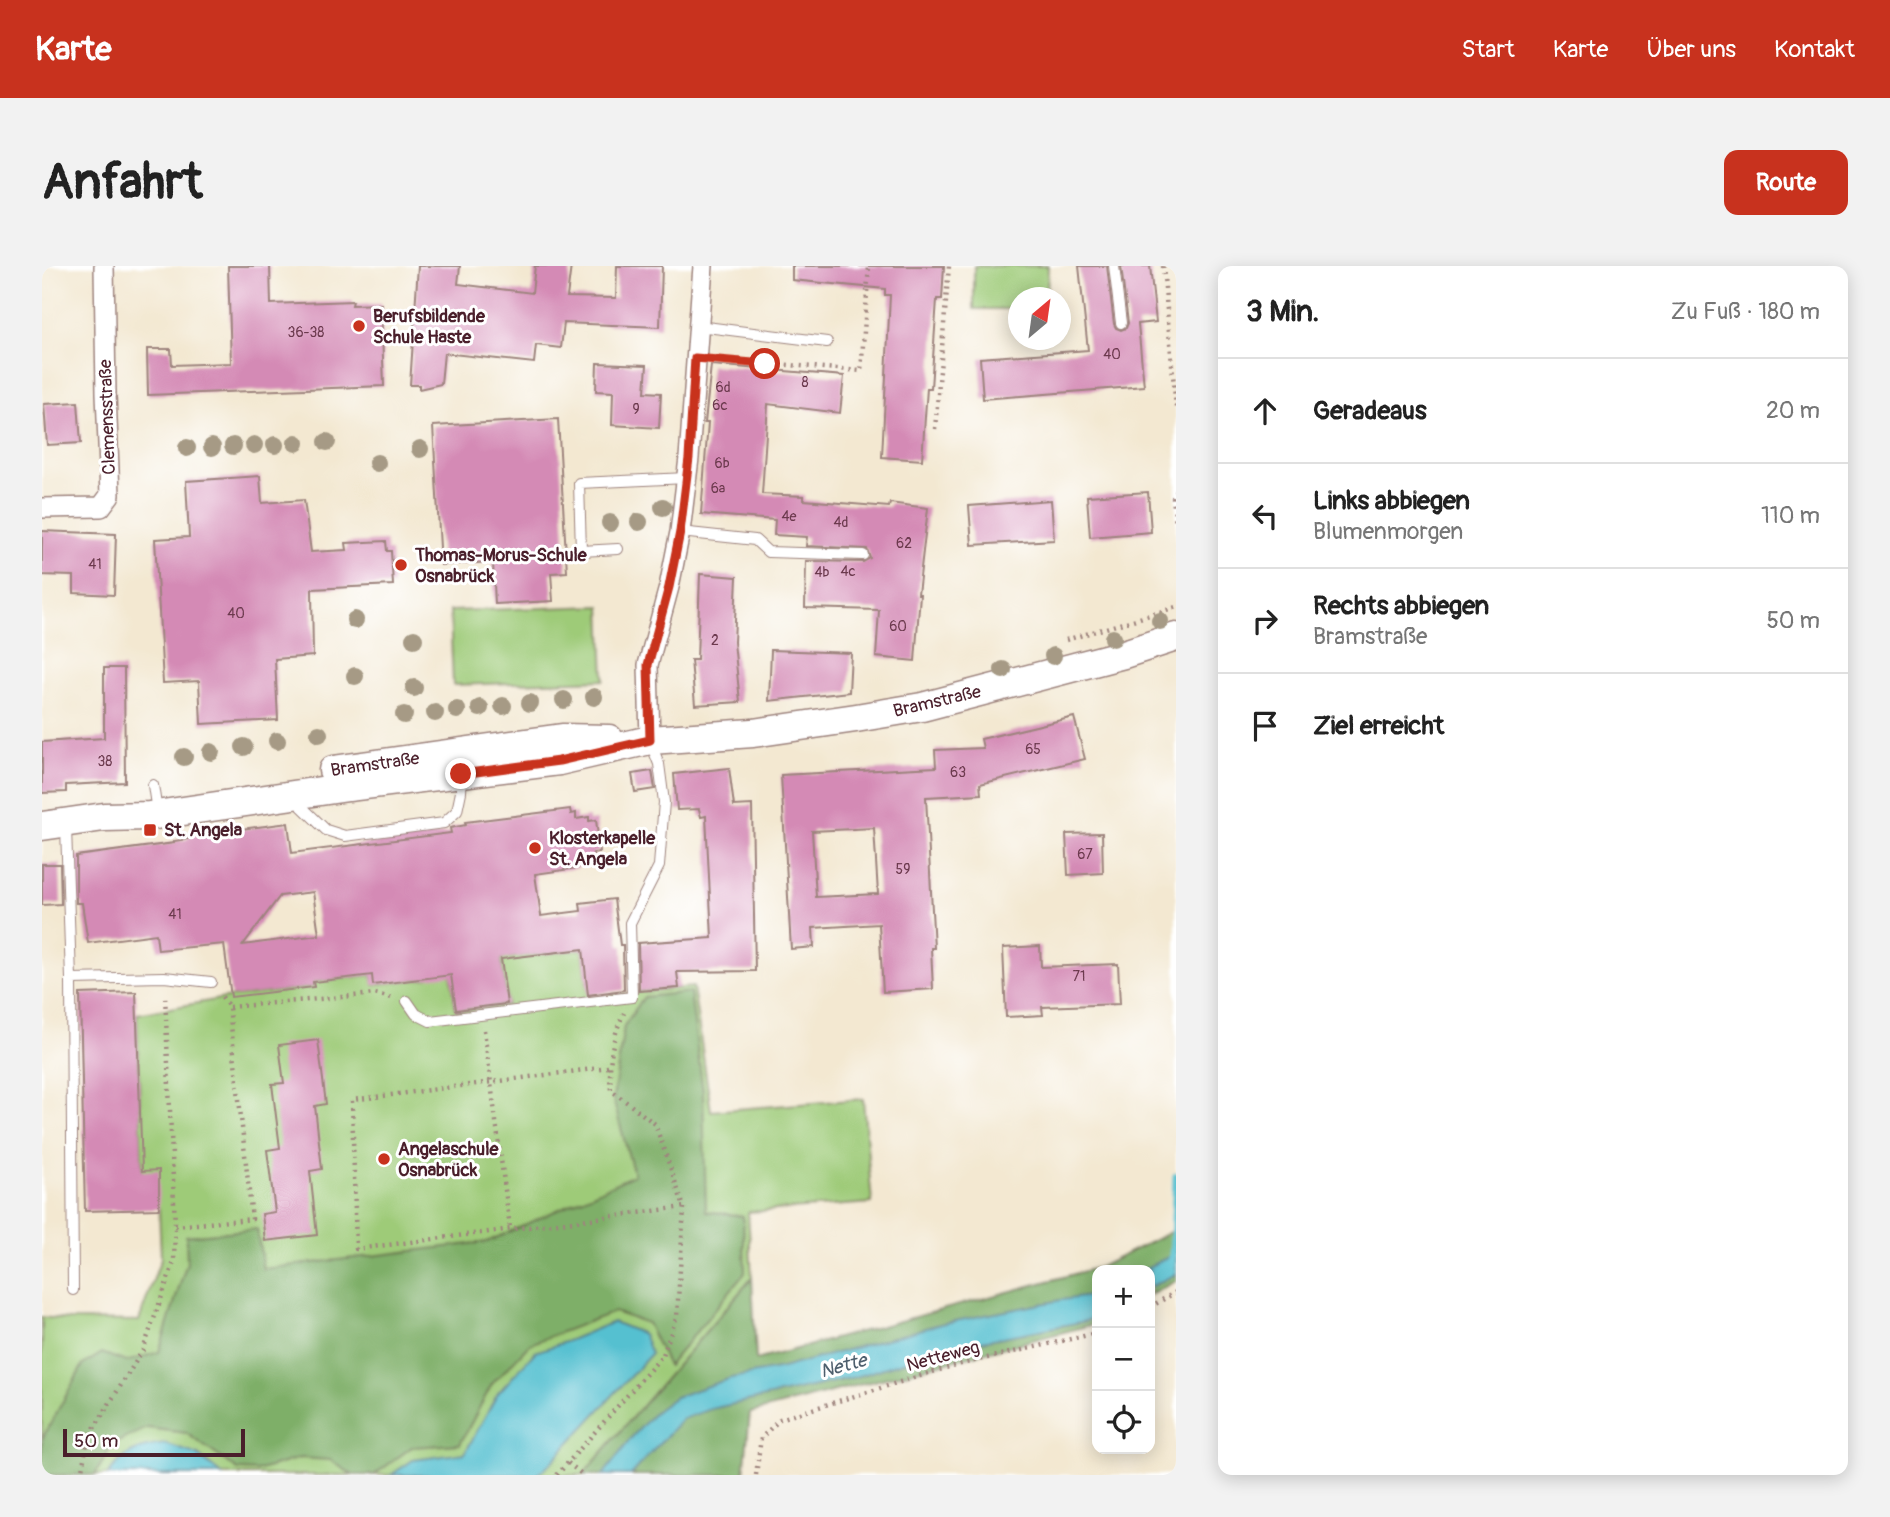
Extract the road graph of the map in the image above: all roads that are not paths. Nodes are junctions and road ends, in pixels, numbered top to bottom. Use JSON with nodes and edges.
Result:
{"nodes":[{"id":1,"x":104,"y":266,"type":"edge"},
{"id":2,"x":703,"y":266,"type":"edge"},
{"id":3,"x":1114,"y":266,"type":"edge"},
{"id":4,"x":1121,"y":323,"type":"dead end"},
{"id":5,"x":698,"y":326,"type":"junction"},
{"id":6,"x":827,"y":342,"type":"dead end"},
{"id":7,"x":687,"y":478,"type":"junction"},
{"id":8,"x":42,"y":509,"type":"edge"},
{"id":9,"x":680,"y":532,"type":"junction"},
{"id":10,"x":618,"y":549,"type":"dead end"},
{"id":11,"x":863,"y":555,"type":"dead end"},
{"id":12,"x":1176,"y":637,"type":"edge"},
{"id":13,"x":650,"y":740,"type":"junction"},
{"id":14,"x":460,"y":763,"type":"junction"},
{"id":15,"x":290,"y":795,"type":"junction"},
{"id":16,"x":155,"y":800,"type":"junction"},
{"id":17,"x":54,"y":825,"type":"edge"},
{"id":18,"x":71,"y":979,"type":"junction"},
{"id":19,"x":211,"y":982,"type":"road end"},
{"id":20,"x":407,"y":1001,"type":"road end"},
{"id":21,"x":73,"y":1290,"type":"dead end"}],
"edges":[{"from":1,"to":8,"type":"street","name":"Clemensstraße"},
{"from":2,"to":5,"type":"street"},
{"from":3,"to":4,"type":"lane"},
{"from":5,"to":6,"type":"lane"},
{"from":5,"to":7,"type":"street"},
{"from":7,"to":9,"type":"street"},
{"from":7,"to":10,"type":"lane"},
{"from":9,"to":11,"type":"lane"},
{"from":9,"to":13,"type":"street"},
{"from":12,"to":13,"type":"street","name":"Bramstraße"},
{"from":13,"to":14,"type":"street","name":"Bramstraße"},
{"from":13,"to":20,"type":"lane"},
{"from":14,"to":15,"type":"street","name":"Bramstraße"},
{"from":14,"to":15,"type":"lane"},
{"from":14,"to":16,"type":"street","name":"Bramstraße"},
{"from":15,"to":16,"type":"street","name":"Bramstraße"},
{"from":16,"to":17,"type":"street","name":"Bramstraße"},
{"from":17,"to":18,"type":"lane"},
{"from":18,"to":19,"type":"lane"},
{"from":18,"to":21,"type":"lane"}]}
